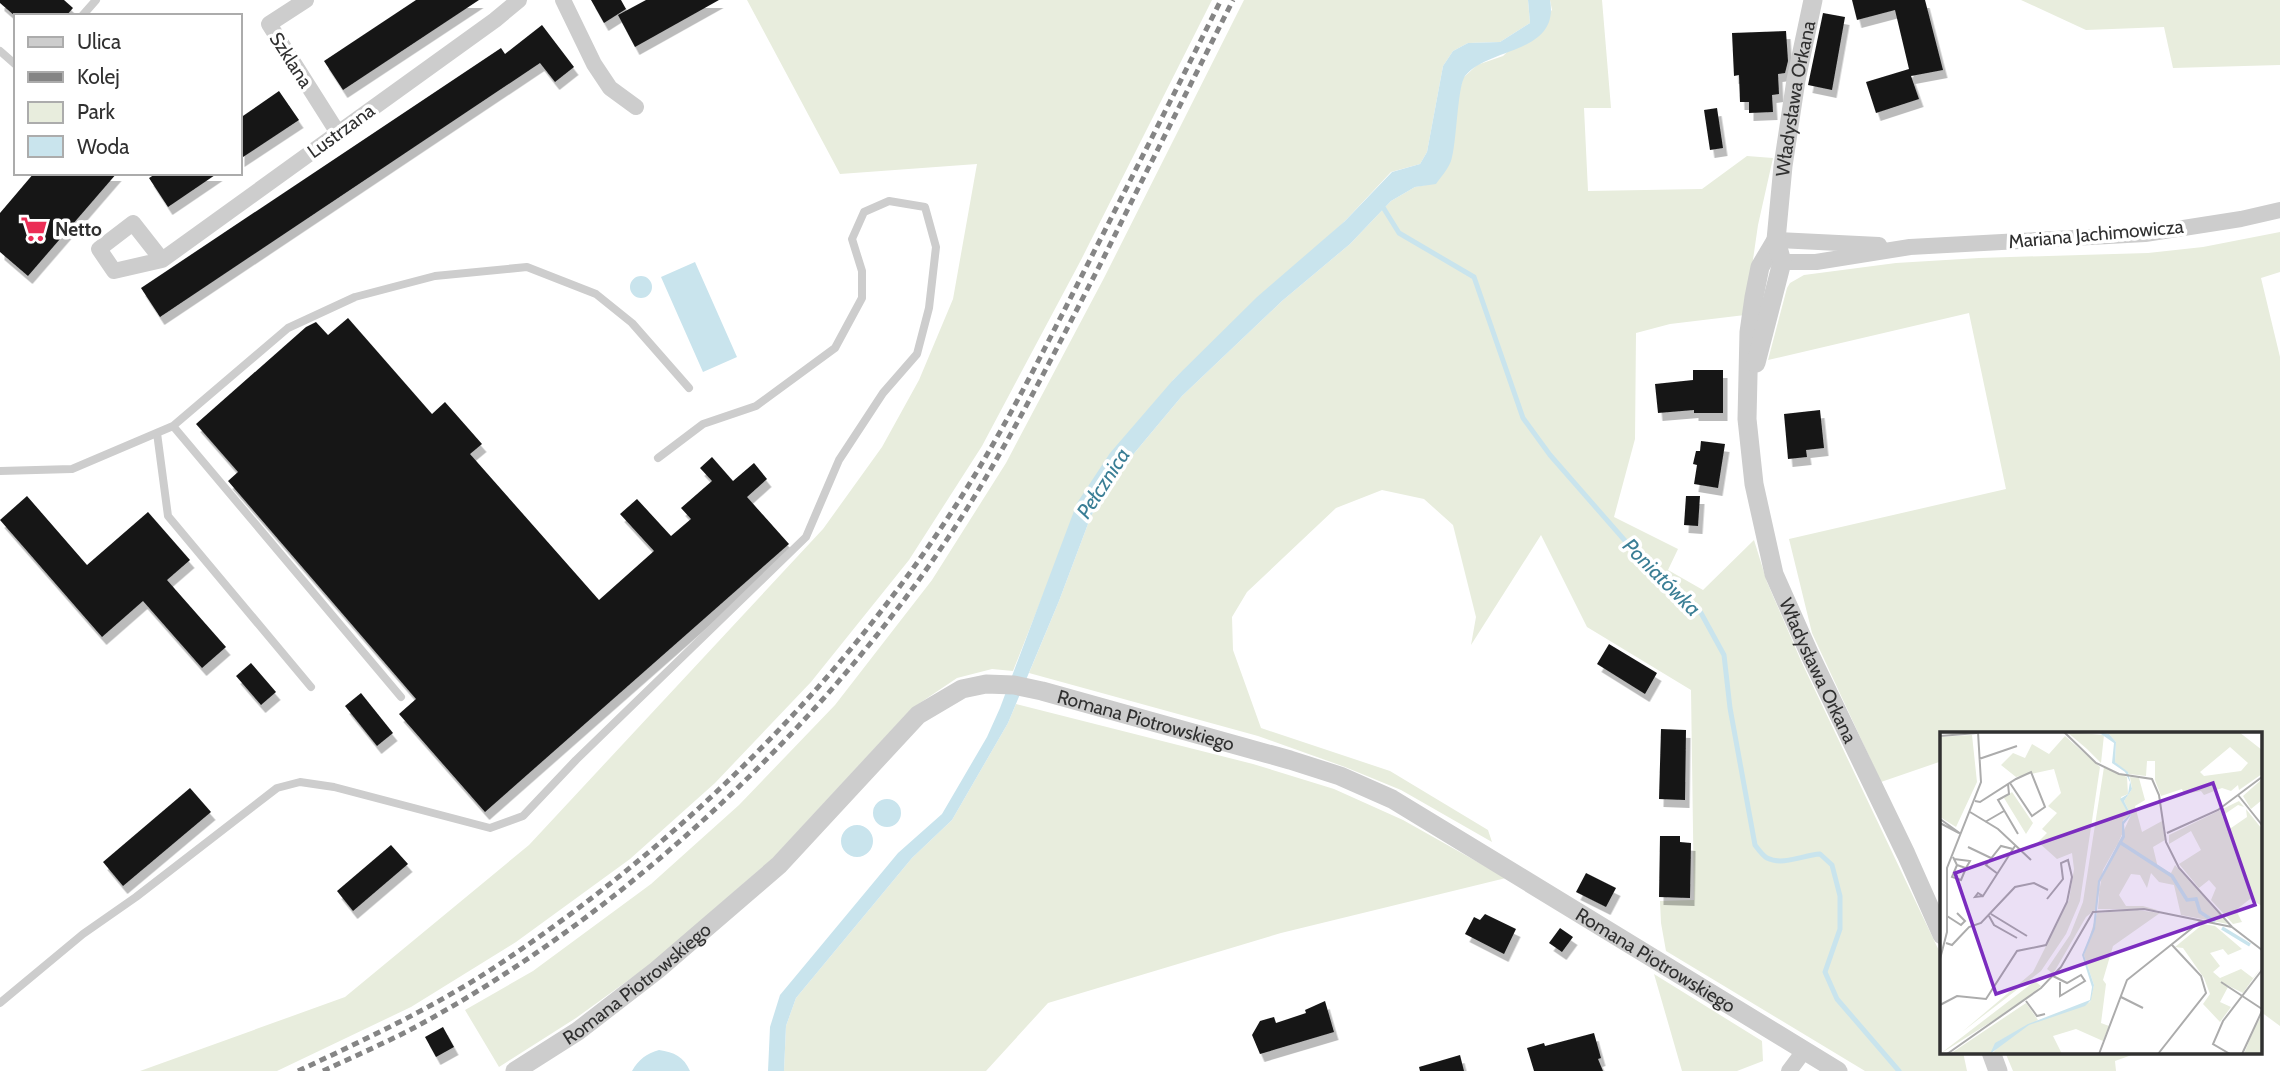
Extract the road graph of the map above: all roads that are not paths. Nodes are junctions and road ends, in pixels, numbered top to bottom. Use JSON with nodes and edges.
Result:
{"nodes":[{"id":1,"x":96,"y":0,"type":"edge"},
{"id":2,"x":306,"y":0,"type":"edge"},
{"id":3,"x":519,"y":0,"type":"edge"},
{"id":4,"x":563,"y":0,"type":"edge"},
{"id":5,"x":1812,"y":0,"type":"edge"},
{"id":6,"x":84,"y":14,"type":"edge"},
{"id":7,"x":0,"y":51,"type":"edge"},
{"id":8,"x":14,"y":63,"type":"edge"},
{"id":9,"x":636,"y":107,"type":"dead end"},
{"id":10,"x":338,"y":133,"type":"junction"},
{"id":11,"x":2280,"y":210,"type":"edge"},
{"id":12,"x":1776,"y":240,"type":"junction"},
{"id":13,"x":1910,"y":247,"type":"junction"},
{"id":14,"x":162,"y":260,"type":"dead end"},
{"id":15,"x":1782,"y":262,"type":"junction"},
{"id":16,"x":689,"y":388,"type":"dead end"},
{"id":17,"x":1747,"y":390,"type":"junction"},
{"id":18,"x":173,"y":426,"type":"junction"},
{"id":19,"x":157,"y":433,"type":"junction"},
{"id":20,"x":658,"y":458,"type":"dead end"},
{"id":21,"x":0,"y":471,"type":"edge"},
{"id":22,"x":311,"y":687,"type":"dead end"},
{"id":23,"x":401,"y":697,"type":"dead end"},
{"id":24,"x":1940,"y":930,"type":"edge"},
{"id":25,"x":0,"y":1003,"type":"edge"},
{"id":26,"x":1804,"y":1051,"type":"junction"},
{"id":27,"x":1991,"y":1054,"type":"edge"},
{"id":28,"x":514,"y":1071,"type":"edge"},
{"id":29,"x":1789,"y":1071,"type":"edge"},
{"id":30,"x":1838,"y":1071,"type":"edge"},
{"id":31,"x":1998,"y":1071,"type":"edge"}],
"edges":[{"from":1,"to":6,"type":"lane"},
{"from":2,"to":10,"type":"street","name":"Szklana"},
{"from":3,"to":10,"type":"street","name":"Lustrzana"},
{"from":4,"to":9,"type":"street"},
{"from":5,"to":12,"type":"street","name":"Władysława Orkana"},
{"from":7,"to":8,"type":"lane"},
{"from":10,"to":14,"type":"street","name":"Lustrzana"},
{"from":11,"to":13,"type":"street","name":"Mariana Jachimowicza"},
{"from":12,"to":13,"type":"street","name":"Mariana Jachimowicza"},
{"from":12,"to":15,"type":"street","name":"Władysława Orkana"},
{"from":12,"to":17,"type":"street","name":"Władysława Orkana"},
{"from":13,"to":15,"type":"street","name":"Mariana Jachimowicza"},
{"from":15,"to":17,"type":"street","name":"Władysława Orkana"},
{"from":16,"to":18,"type":"lane"},
{"from":17,"to":24,"type":"street","name":"Władysława Orkana"},
{"from":18,"to":19,"type":"lane"},
{"from":18,"to":23,"type":"lane"},
{"from":19,"to":21,"type":"lane"},
{"from":19,"to":22,"type":"lane"},
{"from":20,"to":25,"type":"lane"},
{"from":26,"to":28,"type":"street","name":"Romana Piotrowskiego"},
{"from":26,"to":29,"type":"street"},
{"from":26,"to":30,"type":"street","name":"Romana Piotrowskiego"},
{"from":27,"to":31,"type":"street"}]}
